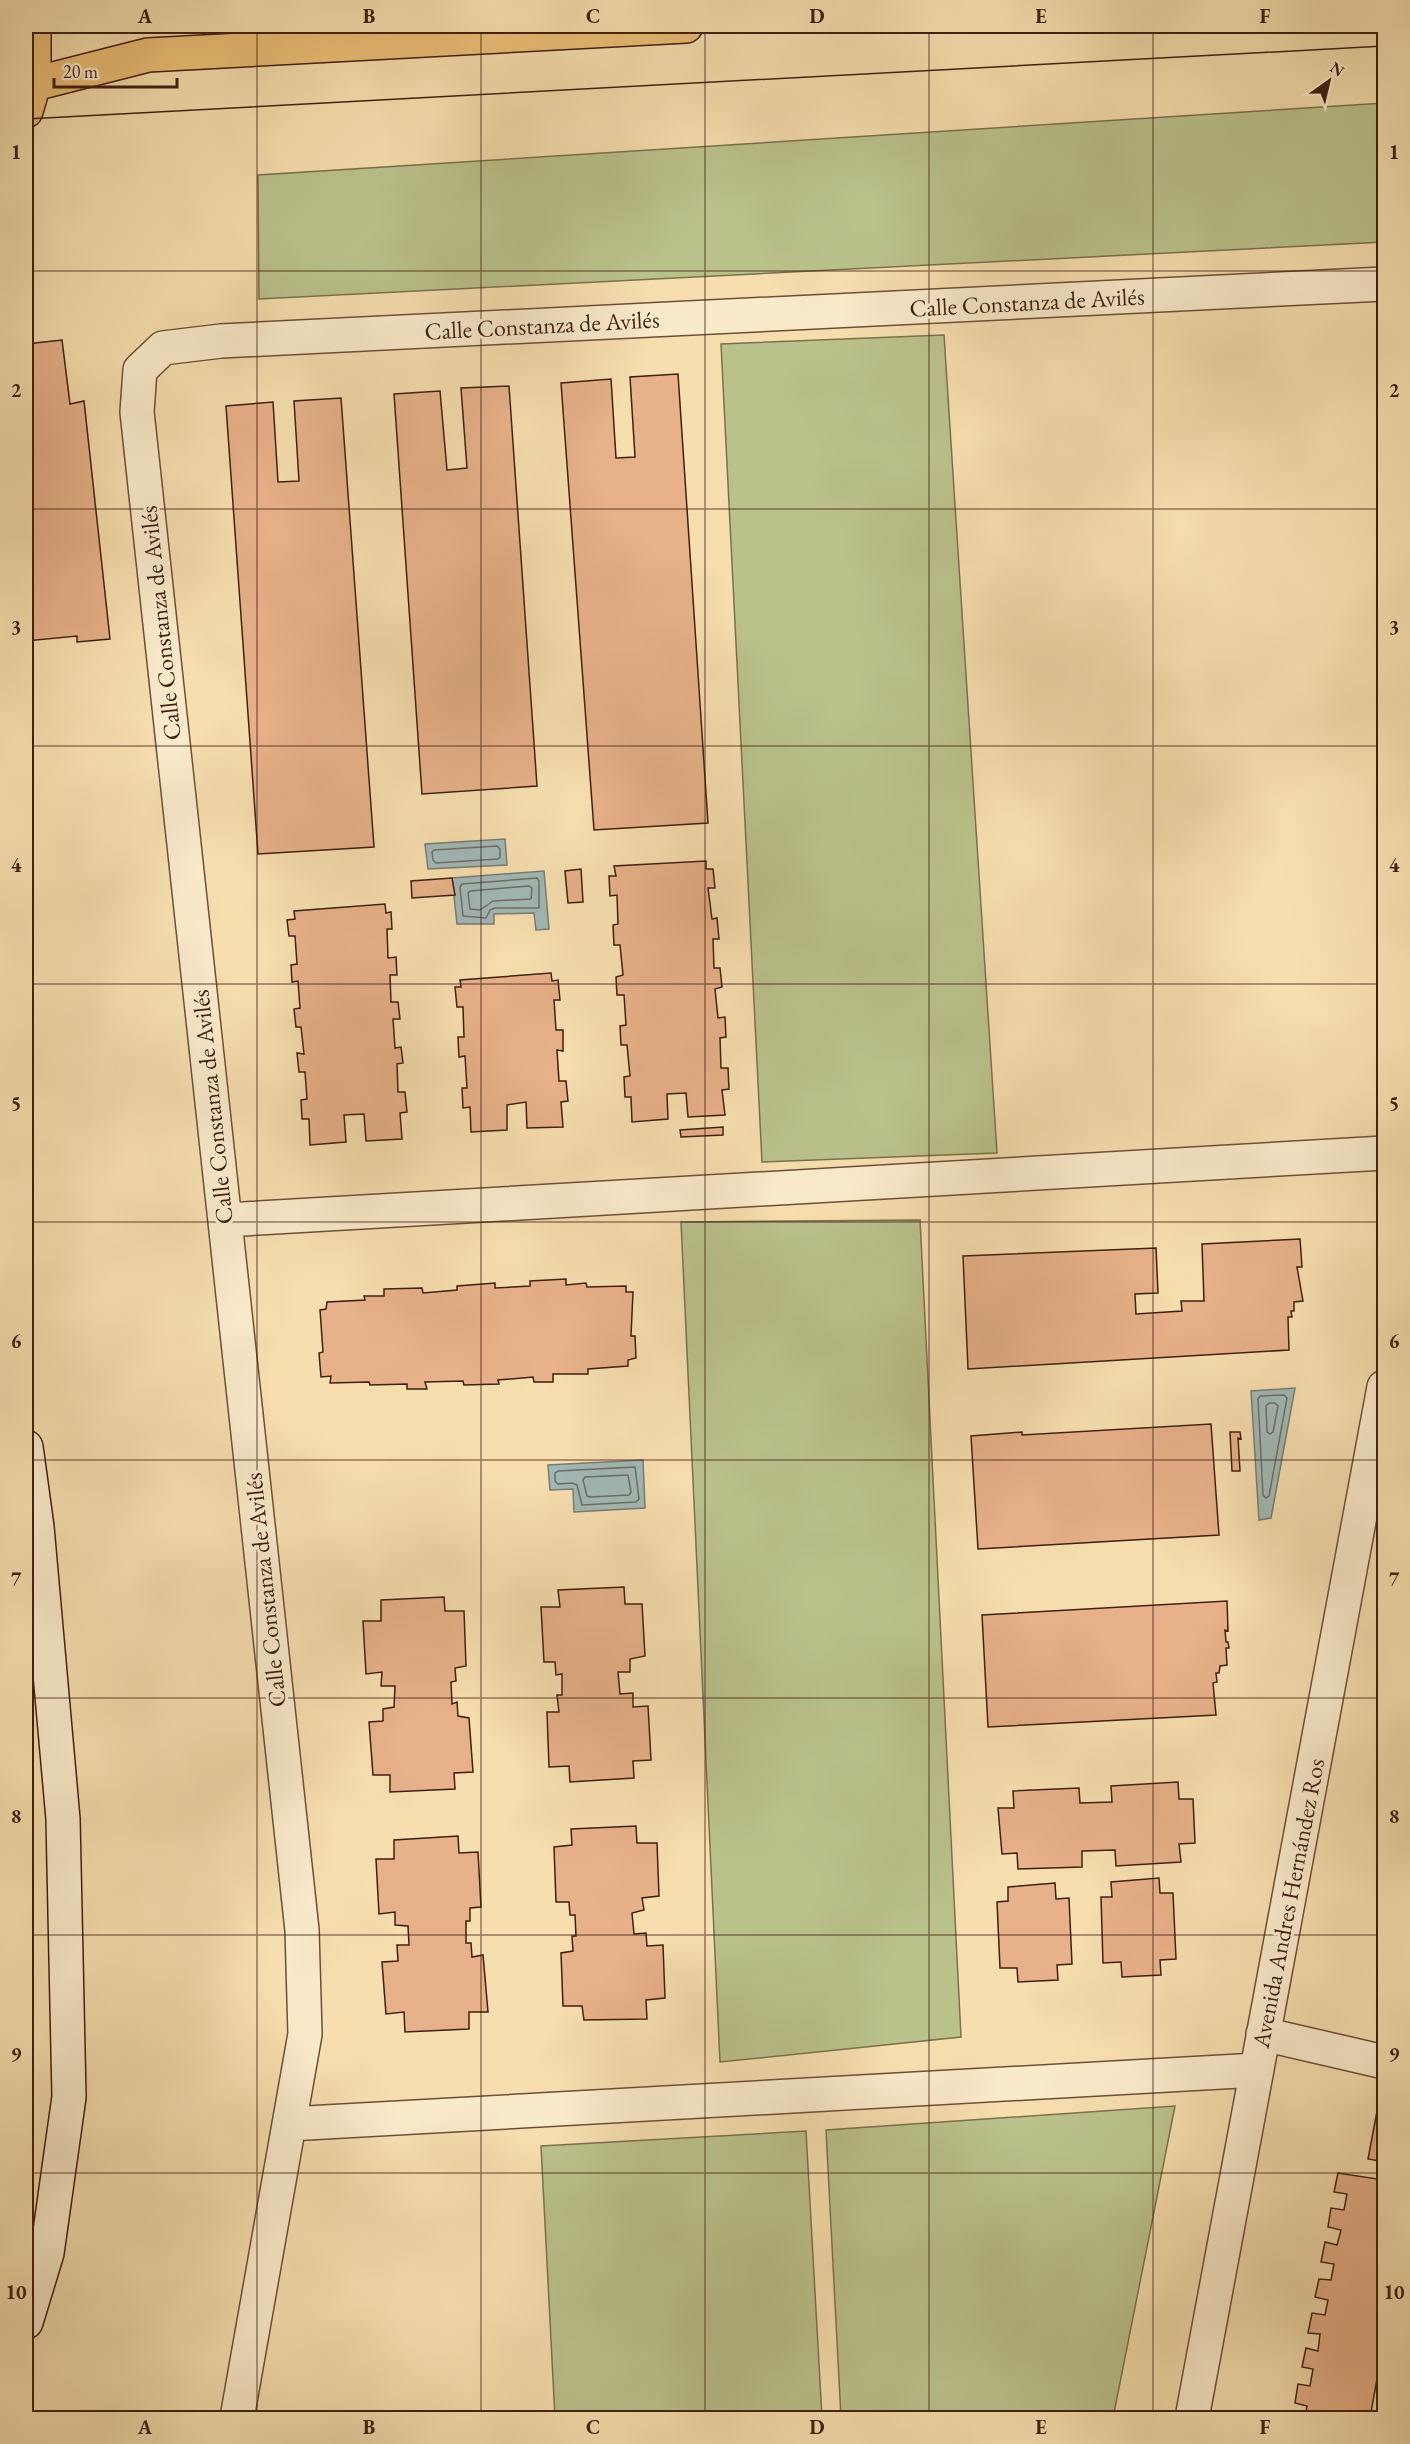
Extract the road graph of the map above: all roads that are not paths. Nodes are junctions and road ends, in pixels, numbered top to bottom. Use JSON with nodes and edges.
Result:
{"nodes":[{"id":1,"x":34,"y":26,"type":"edge"},
{"id":2,"x":686,"y":26,"type":"edge"},
{"id":3,"x":30,"y":98,"type":"edge"},
{"id":4,"x":1384,"y":284,"type":"edge"},
{"id":5,"x":1384,"y":1153,"type":"edge"},
{"id":6,"x":225,"y":1220,"type":"junction"},
{"id":7,"x":1384,"y":1386,"type":"edge"},
{"id":8,"x":26,"y":1446,"type":"edge"},
{"id":9,"x":1263,"y":2034,"type":"junction"},
{"id":10,"x":1384,"y":2062,"type":"edge"},
{"id":11,"x":1257,"y":2070,"type":"junction"},
{"id":12,"x":289,"y":2124,"type":"junction"},
{"id":13,"x":26,"y":2322,"type":"edge"},
{"id":14,"x":237,"y":2418,"type":"edge"},
{"id":15,"x":1192,"y":2418,"type":"edge"}],
"edges":[{"from":1,"to":3,"type":"main road"},
{"from":2,"to":3,"type":"main road"},
{"from":4,"to":6,"type":"street","name":"Calle Constanza de Avilés"},
{"from":5,"to":6,"type":"street"},
{"from":6,"to":12,"type":"street","name":"Calle Constanza de Avilés"},
{"from":7,"to":9,"type":"street","name":"Avenida Andres Hernández Ros"},
{"from":8,"to":13,"type":"street"},
{"from":9,"to":10,"type":"street"},
{"from":9,"to":11,"type":"street","name":"Avenida Andres Hernández Ros"},
{"from":11,"to":12,"type":"street"},
{"from":11,"to":15,"type":"street","name":"Avenida Andres Hernández Ros"},
{"from":12,"to":14,"type":"street","name":"Calle Constanza de Avilés"}]}
